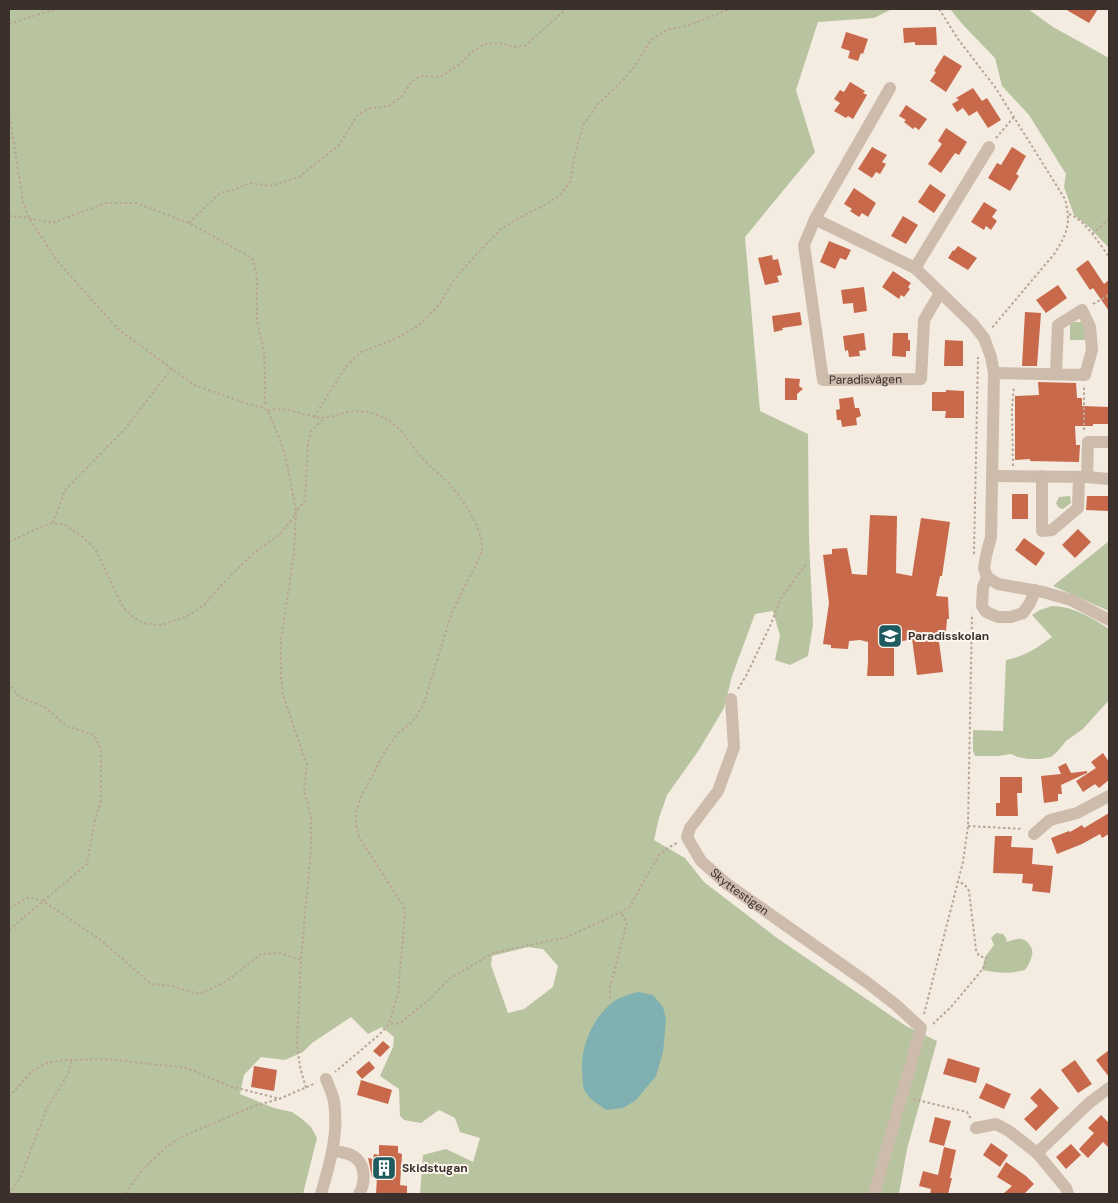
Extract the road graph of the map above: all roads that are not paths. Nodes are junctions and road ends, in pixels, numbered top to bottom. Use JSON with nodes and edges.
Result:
{"nodes":[{"id":1,"x":890,"y":88,"type":"dead end"},
{"id":2,"x":988,"y":147,"type":"road end"},
{"id":3,"x":815,"y":219,"type":"junction"},
{"id":4,"x":914,"y":268,"type":"junction"},
{"id":5,"x":940,"y":294,"type":"junction"},
{"id":6,"x":994,"y":373,"type":"junction"},
{"id":7,"x":1056,"y":374,"type":"junction"},
{"id":8,"x":1109,"y":442,"type":"edge"},
{"id":9,"x":992,"y":476,"type":"junction"},
{"id":10,"x":1042,"y":476,"type":"junction"},
{"id":11,"x":1083,"y":477,"type":"junction"},
{"id":12,"x":1109,"y":479,"type":"edge"},
{"id":13,"x":987,"y":577,"type":"junction"},
{"id":14,"x":1035,"y":590,"type":"junction"},
{"id":15,"x":1109,"y":620,"type":"edge"},
{"id":16,"x":731,"y":700,"type":"road end"},
{"id":17,"x":1109,"y":796,"type":"edge"},
{"id":18,"x":1034,"y":834,"type":"road end"},
{"id":19,"x":326,"y":1078,"type":"road end"},
{"id":20,"x":1109,"y":1088,"type":"edge"},
{"id":21,"x":976,"y":1128,"type":"road end"},
{"id":22,"x":334,"y":1148,"type":"junction"},
{"id":23,"x":1037,"y":1153,"type":"junction"},
{"id":24,"x":322,"y":1194,"type":"edge"},
{"id":25,"x":358,"y":1194,"type":"edge"},
{"id":26,"x":874,"y":1194,"type":"edge"},
{"id":27,"x":1068,"y":1194,"type":"edge"}],
"edges":[{"from":1,"to":3,"type":"street","name":"Paradisvägen"},
{"from":2,"to":4,"type":"street"},
{"from":3,"to":4,"type":"street"},
{"from":3,"to":5,"type":"street","name":"Paradisvägen"},
{"from":4,"to":5,"type":"street"},
{"from":5,"to":6,"type":"street"},
{"from":6,"to":7,"type":"street"},
{"from":6,"to":9,"type":"street"},
{"from":7,"to":7,"type":"street"},
{"from":8,"to":11,"type":"street"},
{"from":9,"to":10,"type":"street"},
{"from":9,"to":13,"type":"street"},
{"from":10,"to":11,"type":"street"},
{"from":10,"to":11,"type":"street"},
{"from":11,"to":12,"type":"street"},
{"from":13,"to":14,"type":"street"},
{"from":13,"to":14,"type":"street"},
{"from":14,"to":15,"type":"street"},
{"from":16,"to":26,"type":"street","name":"Skyttestigen"},
{"from":17,"to":18,"type":"street"},
{"from":19,"to":22,"type":"street"},
{"from":20,"to":23,"type":"street"},
{"from":21,"to":23,"type":"street"},
{"from":22,"to":24,"type":"street"},
{"from":22,"to":25,"type":"street"},
{"from":23,"to":27,"type":"street"}]}
